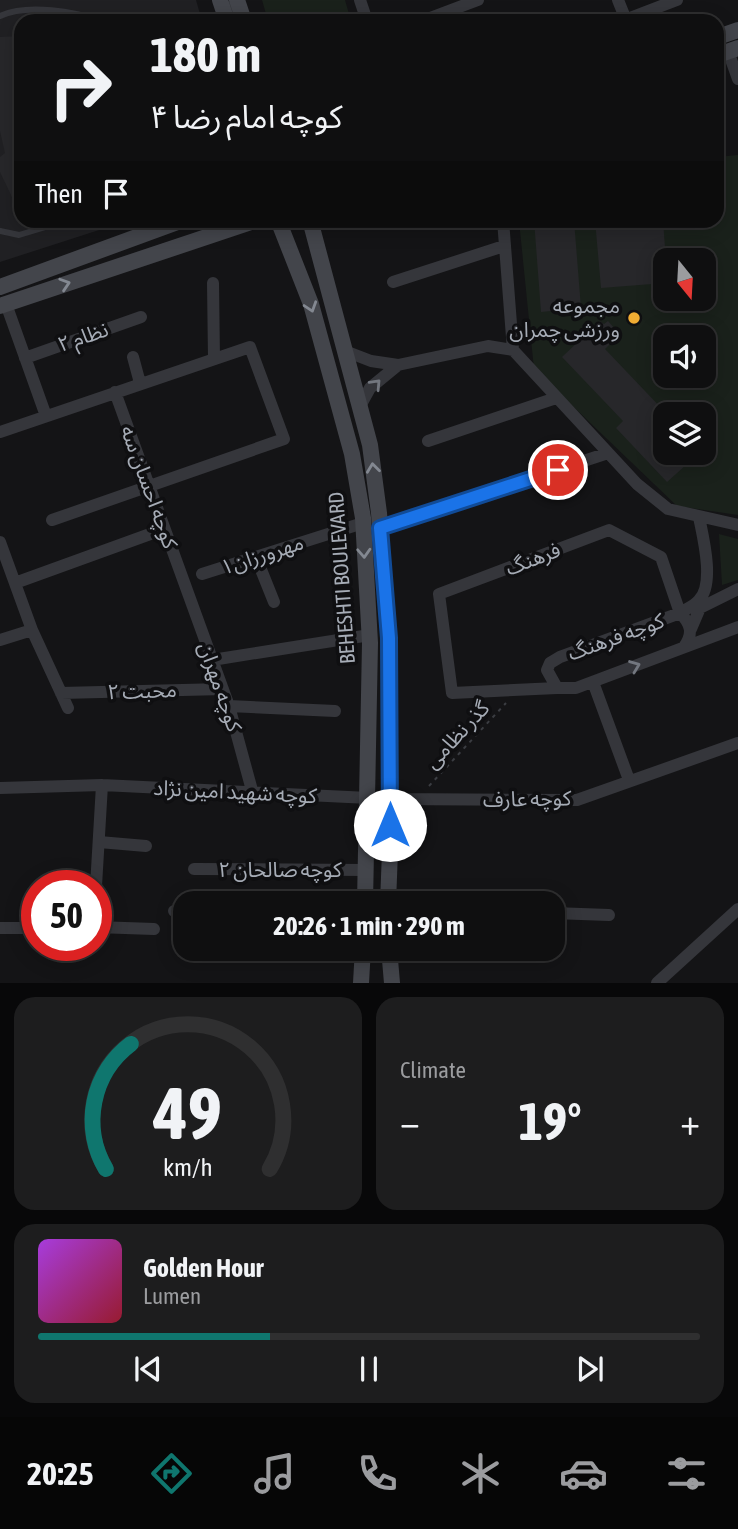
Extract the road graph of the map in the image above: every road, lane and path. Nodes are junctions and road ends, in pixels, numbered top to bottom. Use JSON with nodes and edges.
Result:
{"nodes":[{"id":1,"x":478,"y":0,"type":"edge"},
{"id":2,"x":677,"y":0,"type":"edge"},
{"id":3,"x":447,"y":6,"type":"edge"},
{"id":4,"x":84,"y":14,"type":"edge"},
{"id":5,"x":640,"y":14,"type":"edge"},
{"id":6,"x":0,"y":16,"type":"edge"},
{"id":7,"x":728,"y":51,"type":"edge"},
{"id":8,"x":738,"y":79,"type":"edge"},
{"id":9,"x":42,"y":228,"type":"edge"},
{"id":10,"x":161,"y":228,"type":"edge"},
{"id":11,"x":233,"y":228,"type":"edge"},
{"id":12,"x":281,"y":228,"type":"edge"},
{"id":13,"x":312,"y":228,"type":"edge"},
{"id":14,"x":503,"y":228,"type":"edge"},
{"id":15,"x":0,"y":231,"type":"edge"},
{"id":16,"x":503,"y":246,"type":"junction"},
{"id":17,"x":320,"y":260,"type":"junction"},
{"id":18,"x":297,"y":270,"type":"junction"},
{"id":19,"x":393,"y":282,"type":"dead end"},
{"id":20,"x":213,"y":283,"type":"dead end"},
{"id":21,"x":0,"y":287,"type":"edge"},
{"id":22,"x":3,"y":305,"type":"edge"},
{"id":23,"x":141,"y":317,"type":"dead end"},
{"id":24,"x":345,"y":351,"type":"junction"},
{"id":25,"x":513,"y":351,"type":"junction"},
{"id":26,"x":133,"y":357,"type":"dead end"},
{"id":27,"x":25,"y":358,"type":"junction"},
{"id":28,"x":214,"y":359,"type":"junction"},
{"id":29,"x":398,"y":365,"type":"junction"},
{"id":30,"x":140,"y":383,"type":"junction"},
{"id":31,"x":115,"y":392,"type":"junction"},
{"id":32,"x":556,"y":398,"type":"junction"},
{"id":33,"x":359,"y":408,"type":"junction"},
{"id":34,"x":46,"y":416,"type":"junction"},
{"id":35,"x":0,"y":432,"type":"edge"},
{"id":36,"x":428,"y":441,"type":"dead end"},
{"id":37,"x":608,"y":453,"type":"junction"},
{"id":38,"x":148,"y":487,"type":"junction"},
{"id":39,"x":699,"y":517,"type":"junction"},
{"id":40,"x":52,"y":520,"type":"dead end"},
{"id":41,"x":363,"y":523,"type":"junction"},
{"id":42,"x":738,"y":525,"type":"edge"},
{"id":43,"x":380,"y":528,"type":"junction"},
{"id":44,"x":164,"y":529,"type":"junction"},
{"id":45,"x":0,"y":542,"type":"edge"},
{"id":46,"x":256,"y":557,"type":"junction"},
{"id":47,"x":202,"y":574,"type":"dead end"},
{"id":48,"x":183,"y":581,"type":"joint"},
{"id":49,"x":15,"y":583,"type":"junction"},
{"id":50,"x":738,"y":589,"type":"edge"},
{"id":51,"x":274,"y":602,"type":"dead end"},
{"id":52,"x":680,"y":613,"type":"junction"},
{"id":53,"x":738,"y":627,"type":"edge"},
{"id":54,"x":691,"y":629,"type":"junction"},
{"id":55,"x":32,"y":630,"type":"junction"},
{"id":56,"x":370,"y":635,"type":"junction"},
{"id":57,"x":0,"y":640,"type":"edge"},
{"id":58,"x":684,"y":647,"type":"junction"},
{"id":59,"x":212,"y":660,"type":"junction"},
{"id":60,"x":593,"y":682,"type":"junction"},
{"id":61,"x":556,"y":688,"type":"junction"},
{"id":62,"x":223,"y":689,"type":"junction"},
{"id":63,"x":519,"y":689,"type":"junction"},
{"id":64,"x":61,"y":693,"type":"junction"},
{"id":65,"x":229,"y":706,"type":"junction"},
{"id":66,"x":68,"y":708,"type":"dead end"},
{"id":67,"x":335,"y":711,"type":"dead end"},
{"id":68,"x":737,"y":747,"type":"edge"},
{"id":69,"x":629,"y":780,"type":"junction"},
{"id":70,"x":102,"y":785,"type":"junction"},
{"id":71,"x":0,"y":788,"type":"edge"},
{"id":72,"x":253,"y":794,"type":"junction"},
{"id":73,"x":368,"y":798,"type":"junction"},
{"id":74,"x":390,"y":799,"type":"junction"},
{"id":75,"x":416,"y":799,"type":"junction"},
{"id":76,"x":99,"y":842,"type":"junction"},
{"id":77,"x":146,"y":846,"type":"dead end"},
{"id":78,"x":194,"y":869,"type":"dead end"},
{"id":79,"x":97,"y":870,"type":"edge"},
{"id":80,"x":366,"y":870,"type":"junction"},
{"id":81,"x":365,"y":891,"type":"edge"},
{"id":82,"x":388,"y":891,"type":"edge"},
{"id":83,"x":738,"y":909,"type":"edge"},
{"id":84,"x":565,"y":913,"type":"edge"},
{"id":85,"x":609,"y":915,"type":"dead end"},
{"id":86,"x":0,"y":928,"type":"edge"},
{"id":87,"x":21,"y":928,"type":"edge"},
{"id":88,"x":112,"y":928,"type":"edge"},
{"id":89,"x":155,"y":929,"type":"dead end"},
{"id":90,"x":362,"y":961,"type":"edge"},
{"id":91,"x":390,"y":961,"type":"edge"},
{"id":92,"x":361,"y":983,"type":"edge"},
{"id":93,"x":391,"y":983,"type":"edge"},
{"id":94,"x":657,"y":983,"type":"edge"}],
"edges":[{"from":1,"to":3,"type":"street"},
{"from":2,"to":5,"type":"street"},
{"from":4,"to":6,"type":"lane"},
{"from":7,"to":8,"type":"street"},
{"from":9,"to":15,"type":"lane"},
{"from":10,"to":21,"type":"main road"},
{"from":22,"to":11,"type":"main road","one_way":true},
{"from":12,"to":18,"type":"main road","name":"BEHESHTI BOULEVARD"},
{"from":13,"to":17,"type":"main road","name":"BEHESHTI BOULEVARD"},
{"from":14,"to":16,"type":"street"},
{"from":16,"to":19,"type":"street"},
{"from":16,"to":25,"type":"street"},
{"from":17,"to":18,"type":"main road"},
{"from":17,"to":24,"type":"main road","name":"BEHESHTI BOULEVARD"},
{"from":18,"to":41,"type":"main road","name":"BEHESHTI BOULEVARD","one_way":true},
{"from":20,"to":28,"type":"street"},
{"from":22,"to":27,"type":"street"},
{"from":23,"to":27,"type":"street","name":"نظام ۲"},
{"from":24,"to":29,"type":"street"},
{"from":24,"to":33,"type":"main road","name":"BEHESHTI BOULEVARD"},
{"from":25,"to":29,"type":"street"},
{"from":25,"to":32,"type":"street"},
{"from":26,"to":30,"type":"street"},
{"from":27,"to":34,"type":"street"},
{"from":28,"to":30,"type":"street"},
{"from":28,"to":38,"type":"street"},
{"from":33,"to":29,"type":"street","one_way":true},
{"from":30,"to":31,"type":"street"},
{"from":31,"to":34,"type":"street"},
{"from":31,"to":38,"type":"street","name":"کوچه احسان سه"},
{"from":32,"to":36,"type":"street"},
{"from":32,"to":37,"type":"street"},
{"from":43,"to":33,"type":"main road","name":"BEHESHTI BOULEVARD","one_way":true},
{"from":34,"to":35,"type":"street"},
{"from":37,"to":39,"type":"street"},
{"from":37,"to":43,"type":"street"},
{"from":38,"to":40,"type":"street"},
{"from":38,"to":44,"type":"street","name":"کوچه احسان سه"},
{"from":39,"to":42,"type":"street"},
{"from":39,"to":52,"type":"street"},
{"from":41,"to":46,"type":"street","name":"مهرورزان۱"},
{"from":41,"to":56,"type":"main road","name":"BEHESHTI BOULEVARD","one_way":true},
{"from":43,"to":74,"type":"main road","name":"BEHESHTI BOULEVARD"},
{"from":44,"to":48,"type":"street","name":"کوچه احسان سه"},
{"from":44,"to":49,"type":"street"},
{"from":45,"to":49,"type":"street"},
{"from":46,"to":47,"type":"street","name":"مهرورزان۱"},
{"from":46,"to":51,"type":"street"},
{"from":48,"to":59,"type":"street","name":"کوچه مهران"},
{"from":49,"to":55,"type":"street"},
{"from":50,"to":54,"type":"street"},
{"from":52,"to":54,"type":"street","name":"کوچه فرهنگ"},
{"from":52,"to":61,"type":"street","name":"کوچه فرهنگ"},
{"from":52,"to":63,"type":"street","name":"فرهنگ"},
{"from":53,"to":58,"type":"street"},
{"from":54,"to":58,"type":"street","name":"کوچه فرهنگ"},
{"from":55,"to":57,"type":"street"},
{"from":55,"to":64,"type":"street"},
{"from":56,"to":59,"type":"street"},
{"from":56,"to":73,"type":"main road","name":"BEHESHTI BOULEVARD"},
{"from":60,"to":58,"type":"street","name":"کوچه فرهنگ","one_way":true},
{"from":59,"to":62,"type":"street","name":"کوچه مهران"},
{"from":60,"to":61,"type":"street","name":"کوچه فرهنگ"},
{"from":60,"to":69,"type":"street"},
{"from":61,"to":63,"type":"street"},
{"from":62,"to":64,"type":"street","name":"محبت ۲"},
{"from":62,"to":65,"type":"street","name":"کوچه مهران"},
{"from":63,"to":75,"type":"path","name":"گذر نظامی"},
{"from":64,"to":66,"type":"street"},
{"from":65,"to":67,"type":"street"},
{"from":65,"to":72,"type":"street","name":"کوچه مهران"},
{"from":68,"to":69,"type":"street","name":"کوچه عارف"},
{"from":69,"to":75,"type":"street","name":"کوچه عارف"},
{"from":70,"to":71,"type":"street","name":"کوچه شهید امین نژاد"},
{"from":70,"to":72,"type":"street","name":"کوچه شهید امین نژاد"},
{"from":70,"to":76,"type":"street"},
{"from":72,"to":73,"type":"street","name":"کوچه شهید امین نژاد"},
{"from":73,"to":74,"type":"street","name":"کوچه شهید امین نژاد"},
{"from":73,"to":80,"type":"main road","name":"BEHESHTI BOULEVARD"},
{"from":74,"to":75,"type":"street","name":"کوچه عارف"},
{"from":74,"to":82,"type":"main road","name":"BEHESHTI BOULEVARD"},
{"from":76,"to":77,"type":"street"},
{"from":76,"to":79,"type":"street"},
{"from":78,"to":80,"type":"street","name":"کوچه صالحان ۲"},
{"from":80,"to":81,"type":"main road","name":"BEHESHTI BOULEVARD"},
{"from":83,"to":94,"type":"street"},
{"from":84,"to":85,"type":"street"},
{"from":86,"to":87,"type":"street"},
{"from":88,"to":89,"type":"street"},
{"from":90,"to":92,"type":"main road"},
{"from":91,"to":93,"type":"main road"}]}
